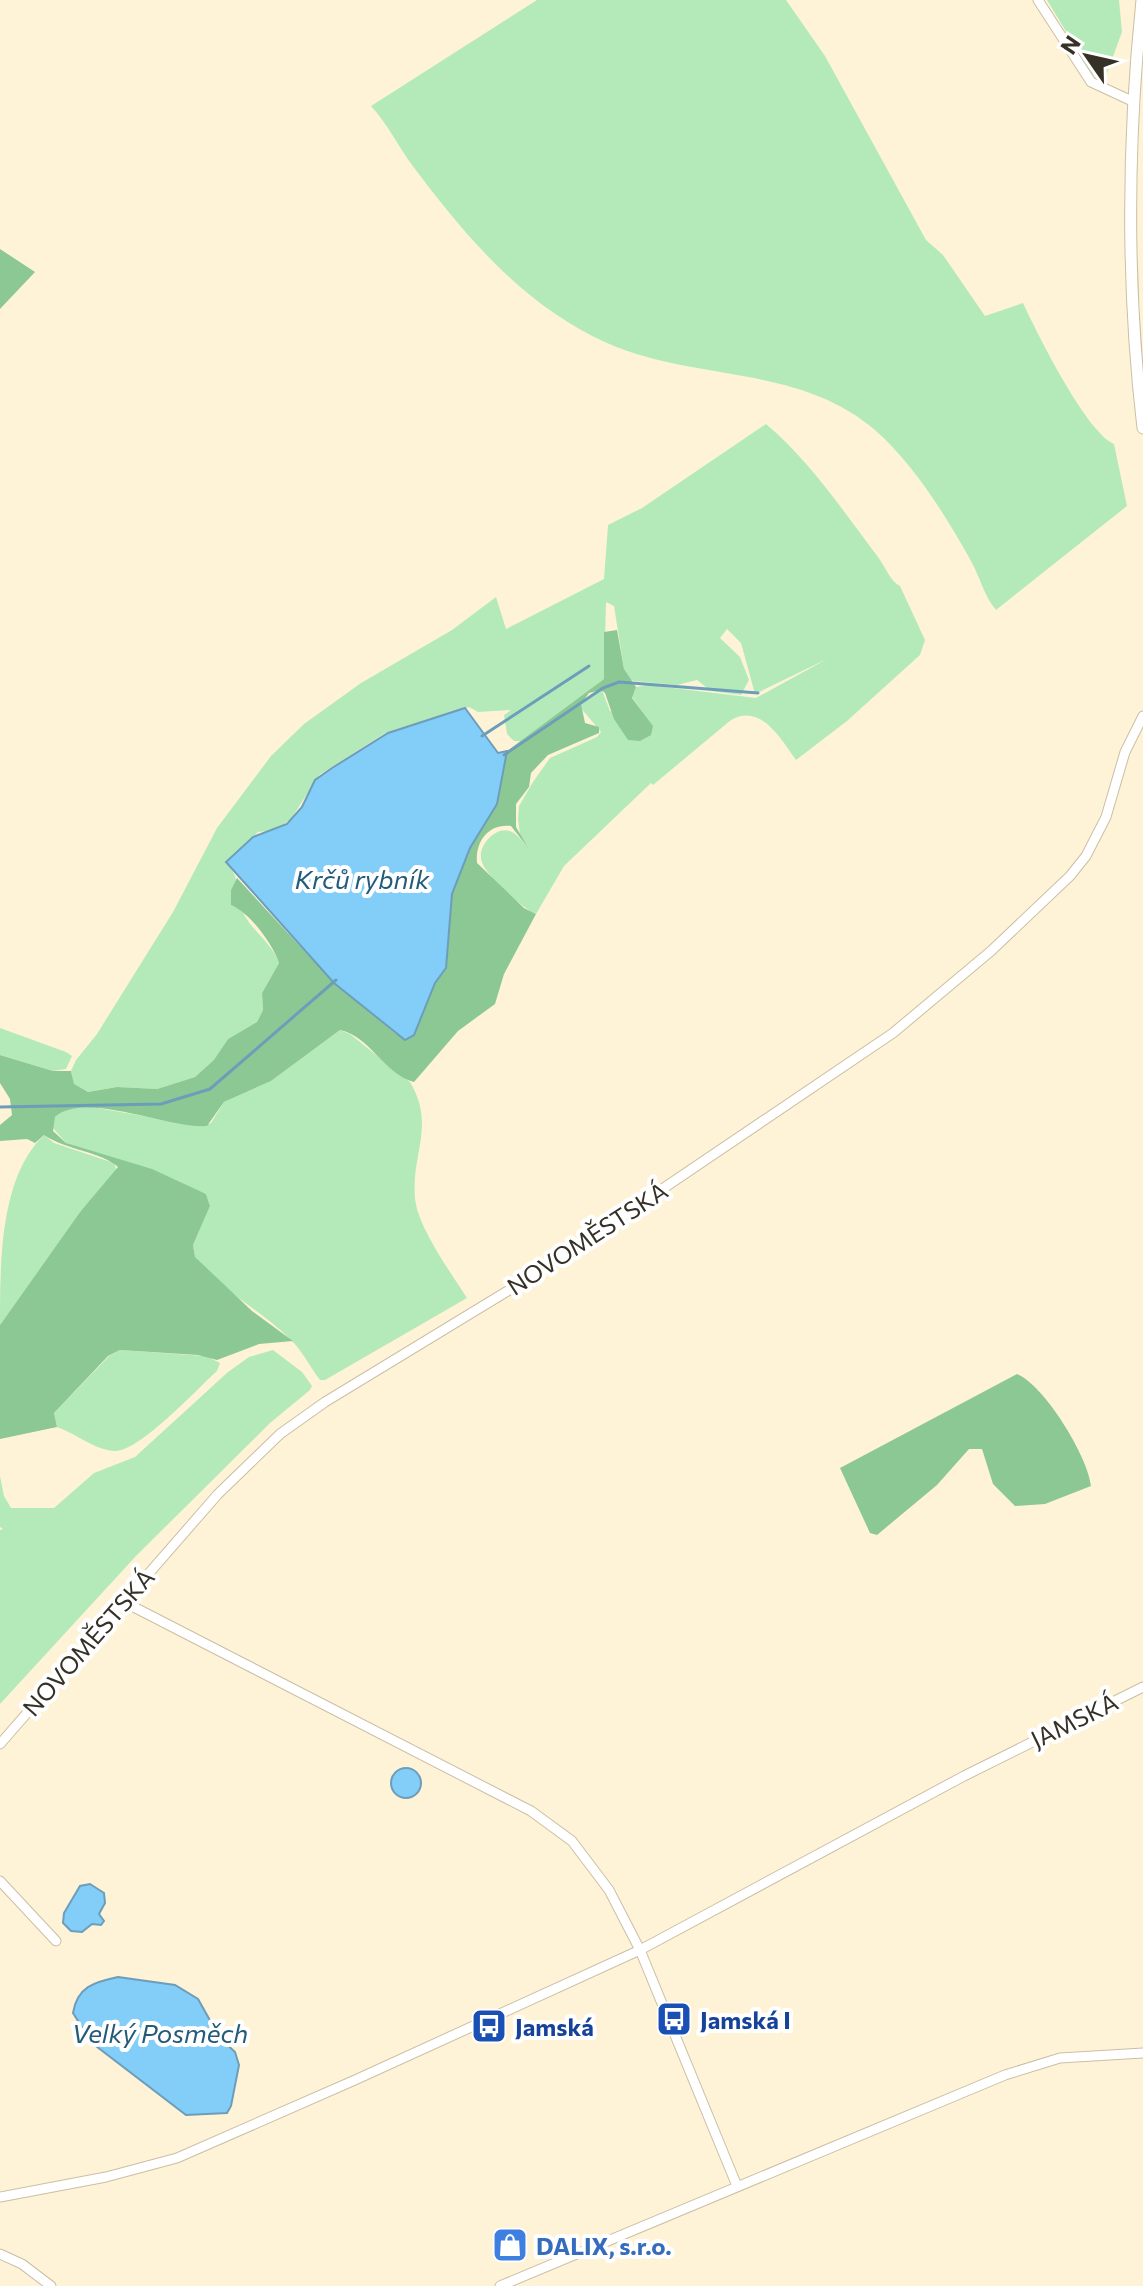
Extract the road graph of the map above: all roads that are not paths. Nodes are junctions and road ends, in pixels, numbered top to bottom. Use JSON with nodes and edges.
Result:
{"nodes":[{"id":1,"x":1038,"y":0,"type":"edge"},
{"id":2,"x":1142,"y":0,"type":"edge"},
{"id":3,"x":1132,"y":101,"type":"junction"},
{"id":4,"x":1143,"y":428,"type":"edge"},
{"id":5,"x":1143,"y":716,"type":"edge"},
{"id":6,"x":124,"y":1602,"type":"junction"},
{"id":7,"x":1143,"y":1687,"type":"edge"},
{"id":8,"x":0,"y":1744,"type":"edge"},
{"id":9,"x":0,"y":1881,"type":"edge"},
{"id":10,"x":56,"y":1941,"type":"dead end"},
{"id":11,"x":640,"y":1950,"type":"junction"},
{"id":12,"x":1143,"y":2053,"type":"edge"},
{"id":13,"x":737,"y":2186,"type":"junction"},
{"id":14,"x":0,"y":2197,"type":"edge"},
{"id":15,"x":0,"y":2254,"type":"edge"},
{"id":16,"x":51,"y":2286,"type":"edge"},
{"id":17,"x":500,"y":2286,"type":"edge"}],
"edges":[{"from":1,"to":3,"type":"street"},
{"from":2,"to":3,"type":"main road"},
{"from":3,"to":4,"type":"main road"},
{"from":5,"to":6,"type":"street","name":"NOVOMĚSTSKÁ"},
{"from":6,"to":8,"type":"street","name":"NOVOMĚSTSKÁ"},
{"from":6,"to":11,"type":"street"},
{"from":7,"to":11,"type":"street","name":"JAMSKÁ"},
{"from":9,"to":10,"type":"street"},
{"from":11,"to":13,"type":"street"},
{"from":11,"to":14,"type":"street","name":"JAMSKÁ"},
{"from":12,"to":13,"type":"street"},
{"from":13,"to":17,"type":"street"},
{"from":15,"to":16,"type":"street"}]}
